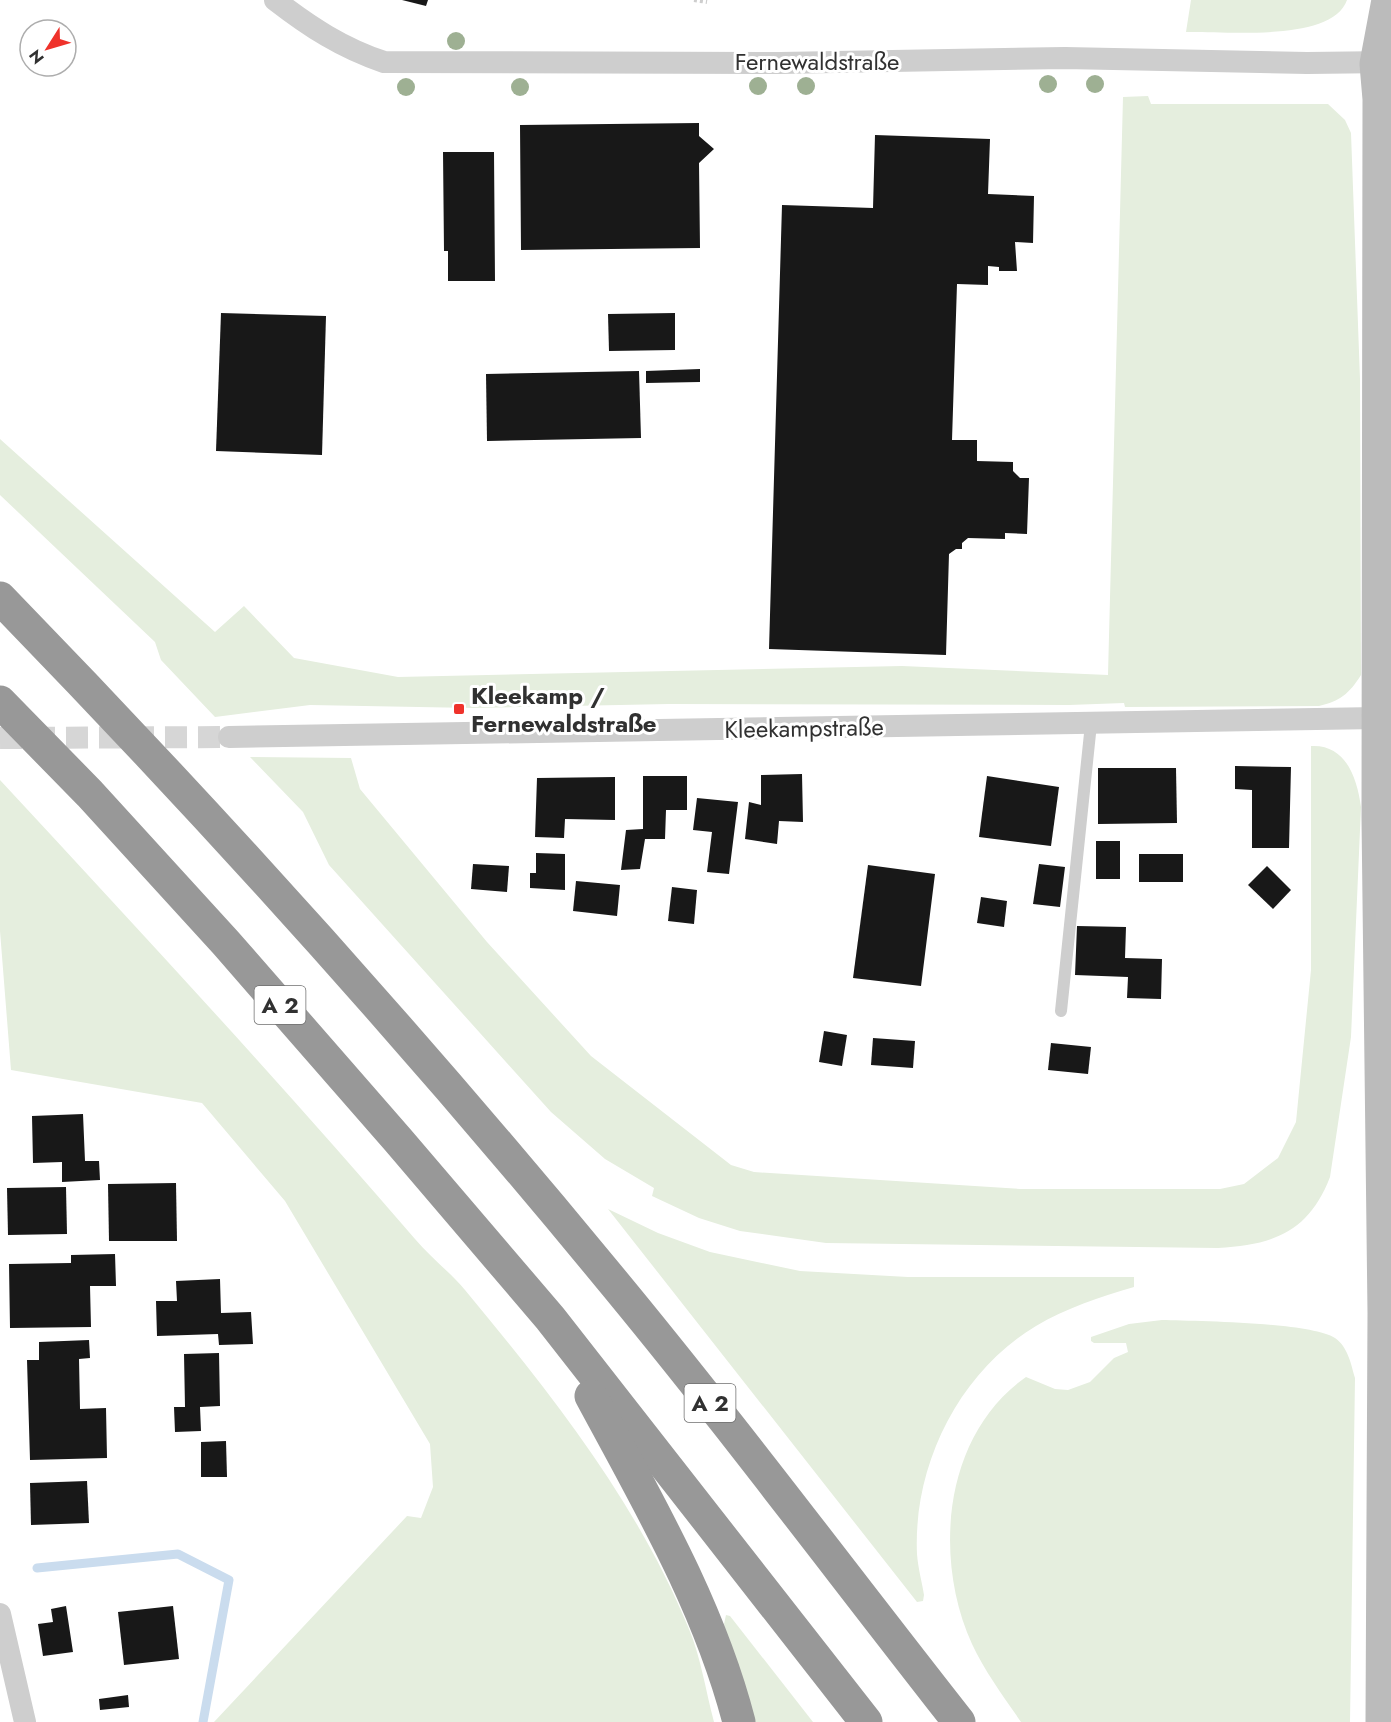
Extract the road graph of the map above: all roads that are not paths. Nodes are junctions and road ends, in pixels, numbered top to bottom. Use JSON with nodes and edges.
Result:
{"nodes":[{"id":1,"x":275,"y":0,"type":"edge"},
{"id":2,"x":1388,"y":0,"type":"edge"},
{"id":3,"x":1384,"y":63,"type":"edge"},
{"id":4,"x":0,"y":598,"type":"edge"},
{"id":5,"x":0,"y":702,"type":"edge"},
{"id":6,"x":1378,"y":718,"type":"junction"},
{"id":7,"x":1091,"y":724,"type":"junction"},
{"id":8,"x":229,"y":737,"type":"tunnel mouth"},
{"id":9,"x":1061,"y":1011,"type":"dead end"},
{"id":10,"x":550,"y":1318,"type":"junction"},
{"id":11,"x":0,"y":1614,"type":"edge"},
{"id":12,"x":25,"y":1722,"type":"edge"},
{"id":13,"x":738,"y":1722,"type":"edge"},
{"id":14,"x":866,"y":1722,"type":"edge"},
{"id":15,"x":959,"y":1722,"type":"edge"},
{"id":16,"x":1382,"y":1722,"type":"edge"}],
"edges":[{"from":1,"to":3,"type":"street","name":"Fernewaldstraße"},
{"from":2,"to":3,"type":"main road"},
{"from":3,"to":6,"type":"main road"},
{"from":4,"to":15,"type":"highway","number":"A 2"},
{"from":5,"to":10,"type":"highway","number":"A 2"},
{"from":6,"to":7,"type":"street","name":"Kleekampstraße"},
{"from":6,"to":16,"type":"main road"},
{"from":7,"to":8,"type":"street","name":"Kleekampstraße"},
{"from":7,"to":9,"type":"lane"},
{"from":10,"to":13,"type":"highway"},
{"from":10,"to":14,"type":"highway","number":"A 2"},
{"from":11,"to":12,"type":"street"}]}
